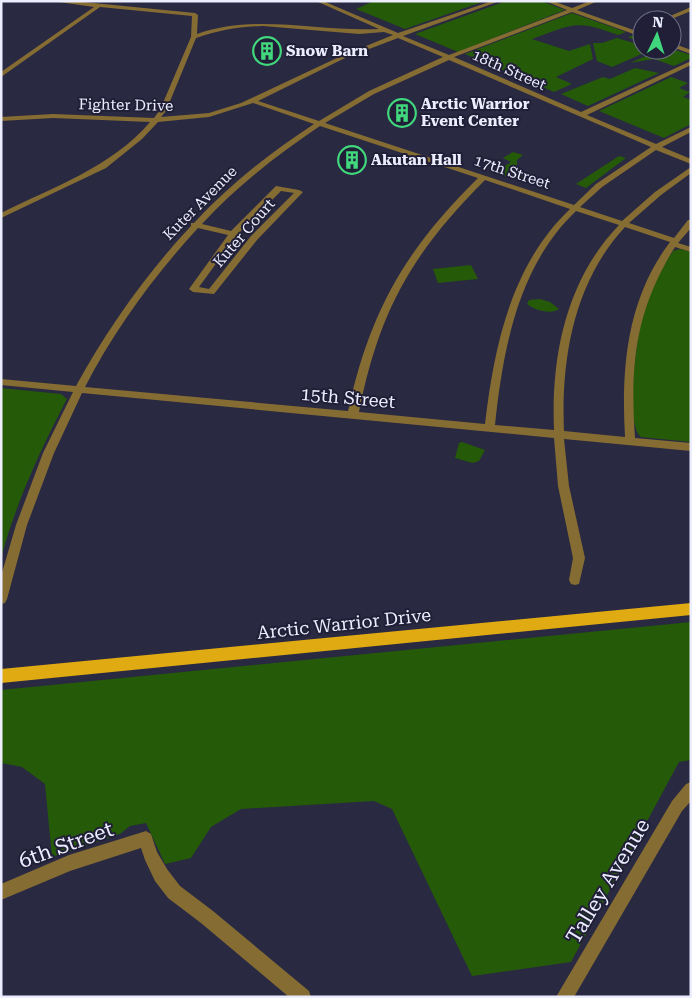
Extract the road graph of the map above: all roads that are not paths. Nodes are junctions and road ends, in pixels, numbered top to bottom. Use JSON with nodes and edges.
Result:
{"nodes":[{"id":1,"x":54,"y":1,"type":"edge"},
{"id":2,"x":318,"y":1,"type":"edge"},
{"id":3,"x":498,"y":1,"type":"edge"},
{"id":4,"x":547,"y":1,"type":"edge"},
{"id":5,"x":596,"y":1,"type":"edge"},
{"id":6,"x":98,"y":6,"type":"junction"},
{"id":7,"x":348,"y":8,"type":"dead end"},
{"id":8,"x":573,"y":10,"type":"junction"},
{"id":9,"x":393,"y":28,"type":"junction"},
{"id":10,"x":385,"y":30,"type":"junction"},
{"id":11,"x":632,"y":31,"type":"edge"},
{"id":12,"x":406,"y":33,"type":"junction"},
{"id":13,"x":194,"y":37,"type":"junction"},
{"id":14,"x":397,"y":37,"type":"junction"},
{"id":15,"x":453,"y":56,"type":"junction"},
{"id":16,"x":691,"y":63,"type":"edge"},
{"id":17,"x":1,"y":75,"type":"edge"},
{"id":18,"x":520,"y":81,"type":"junction"},
{"id":19,"x":513,"y":85,"type":"junction"},
{"id":20,"x":255,"y":102,"type":"junction"},
{"id":21,"x":590,"y":111,"type":"junction"},
{"id":22,"x":581,"y":116,"type":"junction"},
{"id":23,"x":1,"y":119,"type":"edge"},
{"id":24,"x":154,"y":121,"type":"junction"},
{"id":25,"x":319,"y":122,"type":"junction"},
{"id":26,"x":691,"y":129,"type":"edge"},
{"id":27,"x":665,"y":142,"type":"junction"},
{"id":28,"x":656,"y":147,"type":"junction"},
{"id":29,"x":691,"y":153,"type":"edge"},
{"id":30,"x":691,"y":162,"type":"edge"},
{"id":31,"x":691,"y":169,"type":"edge"},
{"id":32,"x":484,"y":177,"type":"junction"},
{"id":33,"x":574,"y":207,"type":"junction"},
{"id":34,"x":1,"y":216,"type":"edge"},
{"id":35,"x":691,"y":222,"type":"edge"},
{"id":36,"x":624,"y":224,"type":"junction"},
{"id":37,"x":194,"y":225,"type":"junction"},
{"id":38,"x":233,"y":234,"type":"junction"},
{"id":39,"x":674,"y":242,"type":"junction"},
{"id":40,"x":691,"y":250,"type":"edge"},
{"id":41,"x":1,"y":382,"type":"edge"},
{"id":42,"x":79,"y":390,"type":"junction"},
{"id":43,"x":353,"y":414,"type":"junction"},
{"id":44,"x":490,"y":427,"type":"junction"},
{"id":45,"x":559,"y":433,"type":"junction"},
{"id":46,"x":630,"y":440,"type":"junction"},
{"id":47,"x":691,"y":446,"type":"edge"},
{"id":48,"x":574,"y":580,"type":"dead end"},
{"id":49,"x":1,"y":599,"type":"edge"},
{"id":50,"x":691,"y":610,"type":"edge"},
{"id":51,"x":1,"y":676,"type":"edge"},
{"id":52,"x":691,"y":789,"type":"edge"},
{"id":53,"x":1,"y":892,"type":"edge"},
{"id":54,"x":303,"y":997,"type":"edge"},
{"id":55,"x":564,"y":997,"type":"edge"}],
"edges":[{"from":1,"to":6,"type":"street"},
{"from":2,"to":10,"type":"street","name":"18th Street"},
{"from":3,"to":12,"type":"street","name":"Fighter Drive"},
{"from":4,"to":8,"type":"street"},
{"from":5,"to":8,"type":"street","name":"Kuter Avenue"},
{"from":6,"to":13,"type":"street"},
{"from":6,"to":17,"type":"street"},
{"from":7,"to":9,"type":"street","name":"18th Street"},
{"from":8,"to":11,"type":"street"},
{"from":8,"to":15,"type":"street","name":"Kuter Avenue"},
{"from":9,"to":10,"type":"street"},
{"from":9,"to":12,"type":"street","name":"18th Street"},
{"from":10,"to":13,"type":"street"},
{"from":10,"to":14,"type":"street","name":"18th Street"},
{"from":12,"to":14,"type":"street","name":"Fighter Drive"},
{"from":12,"to":15,"type":"street","name":"18th Street"},
{"from":13,"to":24,"type":"street"},
{"from":14,"to":15,"type":"street","name":"18th Street"},
{"from":14,"to":20,"type":"street","name":"Fighter Drive"},
{"from":15,"to":18,"type":"street","name":"18th Street"},
{"from":15,"to":19,"type":"street","name":"18th Street"},
{"from":15,"to":25,"type":"street","name":"Kuter Avenue"},
{"from":16,"to":21,"type":"street"},
{"from":18,"to":19,"type":"street"},
{"from":18,"to":21,"type":"street","name":"18th Street"},
{"from":19,"to":22,"type":"street","name":"18th Street"},
{"from":20,"to":24,"type":"street","name":"Fighter Drive"},
{"from":20,"to":25,"type":"street","name":"17th Street"},
{"from":21,"to":22,"type":"street"},
{"from":21,"to":27,"type":"street","name":"18th Street"},
{"from":22,"to":28,"type":"street","name":"18th Street"},
{"from":23,"to":24,"type":"street","name":"Fighter Drive"},
{"from":24,"to":34,"type":"street"},
{"from":25,"to":32,"type":"street","name":"17th Street"},
{"from":25,"to":37,"type":"street","name":"Kuter Avenue"},
{"from":26,"to":27,"type":"street"},
{"from":27,"to":28,"type":"street"},
{"from":27,"to":29,"type":"street","name":"18th Street"},
{"from":28,"to":30,"type":"street","name":"18th Street"},
{"from":28,"to":33,"type":"street"},
{"from":31,"to":36,"type":"street"},
{"from":32,"to":33,"type":"street","name":"17th Street"},
{"from":32,"to":43,"type":"street"},
{"from":33,"to":36,"type":"street","name":"17th Street"},
{"from":33,"to":44,"type":"street"},
{"from":35,"to":39,"type":"street"},
{"from":36,"to":39,"type":"street","name":"17th Street"},
{"from":36,"to":45,"type":"street"},
{"from":37,"to":38,"type":"street","name":"Kuter Court"},
{"from":37,"to":42,"type":"street","name":"Kuter Avenue"},
{"from":38,"to":38,"type":"street","name":"Kuter Court"},
{"from":39,"to":40,"type":"street","name":"17th Street"},
{"from":39,"to":46,"type":"street"},
{"from":41,"to":42,"type":"street","name":"15th Street"},
{"from":42,"to":43,"type":"street","name":"15th Street"},
{"from":42,"to":49,"type":"street","name":"Kuter Avenue"},
{"from":43,"to":44,"type":"street","name":"15th Street"},
{"from":44,"to":45,"type":"street","name":"15th Street"},
{"from":45,"to":46,"type":"street","name":"15th Street"},
{"from":45,"to":48,"type":"street"},
{"from":46,"to":47,"type":"street","name":"15th Street"},
{"from":50,"to":51,"type":"main road","name":"Arctic Warrior Drive"},
{"from":52,"to":55,"type":"street","name":"Talley Avenue"},
{"from":53,"to":54,"type":"street","name":"6th Street"}]}
